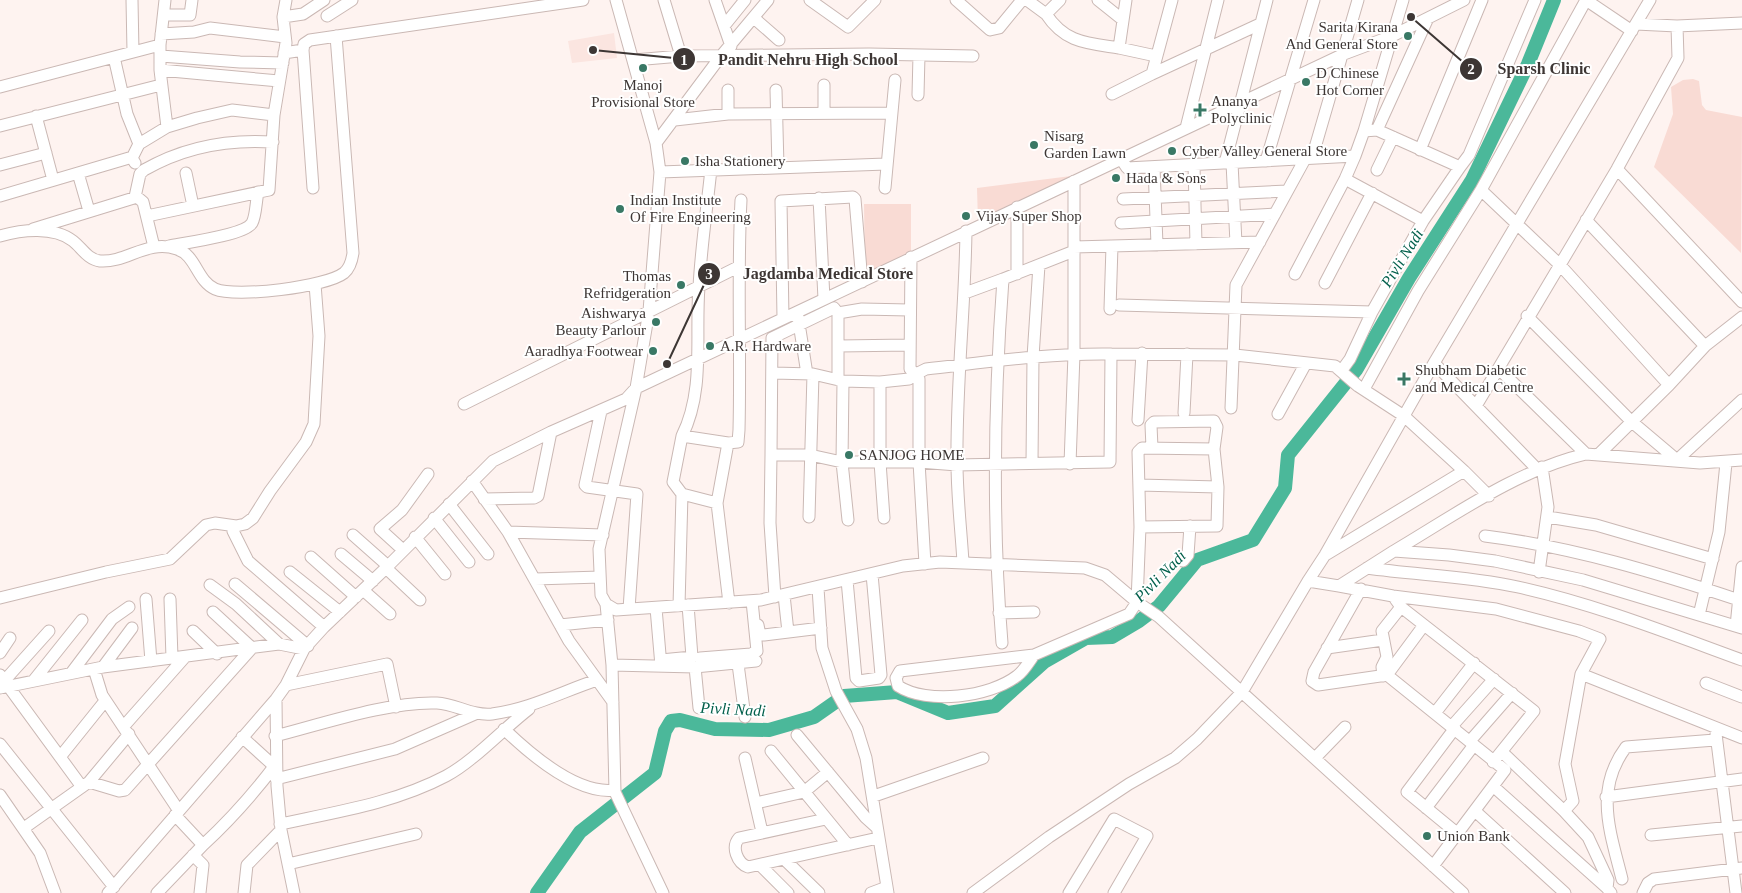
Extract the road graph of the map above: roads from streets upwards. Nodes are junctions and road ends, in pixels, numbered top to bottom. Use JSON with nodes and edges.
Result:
{"nodes":[{"id":1,"x":132,"y":0,"type":"edge"},
{"id":2,"x":165,"y":0,"type":"edge"},
{"id":3,"x":192,"y":0,"type":"edge"},
{"id":4,"x":286,"y":0,"type":"edge"},
{"id":5,"x":324,"y":0,"type":"edge"},
{"id":6,"x":352,"y":0,"type":"edge"},
{"id":7,"x":583,"y":0,"type":"edge"},
{"id":8,"x":616,"y":0,"type":"edge"},
{"id":9,"x":664,"y":0,"type":"edge"},
{"id":10,"x":715,"y":0,"type":"edge"},
{"id":11,"x":745,"y":0,"type":"edge"},
{"id":12,"x":768,"y":0,"type":"edge"},
{"id":13,"x":810,"y":0,"type":"edge"},
{"id":14,"x":875,"y":0,"type":"edge"},
{"id":15,"x":956,"y":0,"type":"edge"},
{"id":16,"x":1022,"y":0,"type":"edge"},
{"id":17,"x":1027,"y":0,"type":"edge"},
{"id":18,"x":1060,"y":0,"type":"edge"},
{"id":19,"x":1098,"y":0,"type":"edge"},
{"id":20,"x":1126,"y":0,"type":"edge"},
{"id":21,"x":1172,"y":0,"type":"edge"},
{"id":22,"x":1218,"y":0,"type":"edge"},
{"id":23,"x":1267,"y":0,"type":"edge"},
{"id":24,"x":1314,"y":0,"type":"edge"},
{"id":25,"x":1358,"y":0,"type":"edge"},
{"id":26,"x":1403,"y":0,"type":"edge"},
{"id":27,"x":1464,"y":0,"type":"edge"},
{"id":28,"x":1482,"y":0,"type":"edge"},
{"id":29,"x":1536,"y":0,"type":"edge"},
{"id":30,"x":1586,"y":0,"type":"edge"},
{"id":31,"x":1650,"y":0,"type":"edge"},
{"id":32,"x":1046,"y":14,"type":"junction"},
{"id":33,"x":164,"y":15,"type":"junction"},
{"id":34,"x":327,"y":16,"type":"dead end"},
{"id":35,"x":283,"y":17,"type":"junction"},
{"id":36,"x":754,"y":18,"type":"junction"},
{"id":37,"x":1428,"y":18,"type":"junction"},
{"id":38,"x":1122,"y":20,"type":"junction"},
{"id":39,"x":1742,"y":23,"type":"edge"},
{"id":40,"x":1260,"y":24,"type":"junction"},
{"id":41,"x":724,"y":26,"type":"junction"},
{"id":42,"x":1677,"y":26,"type":"junction"},
{"id":43,"x":1634,"y":28,"type":"junction"},
{"id":44,"x":336,"y":36,"type":"junction"},
{"id":45,"x":1392,"y":36,"type":"junction"},
{"id":46,"x":285,"y":37,"type":"junction"},
{"id":47,"x":779,"y":40,"type":"dead end"},
{"id":48,"x":160,"y":45,"type":"junction"},
{"id":49,"x":731,"y":46,"type":"junction"},
{"id":50,"x":1119,"y":48,"type":"junction"},
{"id":51,"x":1206,"y":49,"type":"junction"},
{"id":52,"x":303,"y":50,"type":"junction"},
{"id":53,"x":133,"y":52,"type":"junction"},
{"id":54,"x":1344,"y":54,"type":"junction"},
{"id":55,"x":919,"y":55,"type":"junction"},
{"id":56,"x":682,"y":56,"type":"junction"},
{"id":57,"x":721,"y":56,"type":"junction"},
{"id":58,"x":973,"y":56,"type":"dead end"},
{"id":59,"x":1156,"y":56,"type":"junction"},
{"id":60,"x":114,"y":57,"type":"junction"},
{"id":61,"x":283,"y":58,"type":"junction"},
{"id":62,"x":634,"y":60,"type":"junction"},
{"id":63,"x":160,"y":70,"type":"junction"},
{"id":64,"x":1152,"y":74,"type":"junction"},
{"id":65,"x":1292,"y":79,"type":"junction"},
{"id":66,"x":895,"y":80,"type":"dead end"},
{"id":67,"x":279,"y":81,"type":"junction"},
{"id":68,"x":162,"y":84,"type":"junction"},
{"id":69,"x":824,"y":85,"type":"dead end"},
{"id":70,"x":0,"y":87,"type":"edge"},
{"id":71,"x":728,"y":90,"type":"dead end"},
{"id":72,"x":776,"y":90,"type":"dead end"},
{"id":73,"x":123,"y":94,"type":"junction"},
{"id":74,"x":1112,"y":94,"type":"dead end"},
{"id":75,"x":918,"y":95,"type":"dead end"},
{"id":76,"x":1239,"y":103,"type":"junction"},
{"id":77,"x":776,"y":113,"type":"junction"},
{"id":78,"x":824,"y":113,"type":"junction"},
{"id":79,"x":891,"y":113,"type":"junction"},
{"id":80,"x":274,"y":114,"type":"junction"},
{"id":81,"x":728,"y":114,"type":"junction"},
{"id":82,"x":36,"y":116,"type":"junction"},
{"id":83,"x":675,"y":120,"type":"junction"},
{"id":84,"x":0,"y":126,"type":"edge"},
{"id":85,"x":167,"y":127,"type":"junction"},
{"id":86,"x":1186,"y":128,"type":"junction"},
{"id":87,"x":1377,"y":130,"type":"junction"},
{"id":88,"x":1364,"y":132,"type":"junction"},
{"id":89,"x":1393,"y":137,"type":"junction"},
{"id":90,"x":273,"y":142,"type":"junction"},
{"id":91,"x":656,"y":143,"type":"junction"},
{"id":92,"x":139,"y":144,"type":"junction"},
{"id":93,"x":1420,"y":150,"type":"junction"},
{"id":94,"x":46,"y":153,"type":"junction"},
{"id":95,"x":1355,"y":156,"type":"junction"},
{"id":96,"x":132,"y":158,"type":"junction"},
{"id":97,"x":1121,"y":159,"type":"junction"},
{"id":98,"x":1309,"y":159,"type":"junction"},
{"id":99,"x":1266,"y":161,"type":"junction"},
{"id":100,"x":1228,"y":163,"type":"junction"},
{"id":101,"x":886,"y":164,"type":"junction"},
{"id":102,"x":1194,"y":164,"type":"junction"},
{"id":103,"x":0,"y":165,"type":"edge"},
{"id":104,"x":778,"y":167,"type":"junction"},
{"id":105,"x":1154,"y":167,"type":"junction"},
{"id":106,"x":1460,"y":167,"type":"junction"},
{"id":107,"x":711,"y":169,"type":"junction"},
{"id":108,"x":1617,"y":169,"type":"junction"},
{"id":109,"x":1377,"y":170,"type":"dead end"},
{"id":110,"x":660,"y":172,"type":"junction"},
{"id":111,"x":78,"y":173,"type":"junction"},
{"id":112,"x":186,"y":173,"type":"dead end"},
{"id":113,"x":140,"y":174,"type":"junction"},
{"id":114,"x":1345,"y":179,"type":"junction"},
{"id":115,"x":53,"y":180,"type":"junction"},
{"id":116,"x":1074,"y":181,"type":"junction"},
{"id":117,"x":313,"y":188,"type":"dead end"},
{"id":118,"x":885,"y":188,"type":"dead end"},
{"id":119,"x":1481,"y":190,"type":"junction"},
{"id":120,"x":1287,"y":191,"type":"junction"},
{"id":121,"x":258,"y":192,"type":"junction"},
{"id":122,"x":1372,"y":193,"type":"junction"},
{"id":123,"x":1233,"y":195,"type":"junction"},
{"id":124,"x":0,"y":196,"type":"edge"},
{"id":125,"x":1195,"y":196,"type":"junction"},
{"id":126,"x":135,"y":197,"type":"junction"},
{"id":127,"x":819,"y":198,"type":"junction"},
{"id":128,"x":1123,"y":199,"type":"dead end"},
{"id":129,"x":1155,"y":199,"type":"junction"},
{"id":130,"x":741,"y":200,"type":"dead end"},
{"id":131,"x":193,"y":206,"type":"junction"},
{"id":132,"x":1017,"y":207,"type":"junction"},
{"id":133,"x":89,"y":211,"type":"junction"},
{"id":134,"x":1275,"y":214,"type":"junction"},
{"id":135,"x":147,"y":216,"type":"junction"},
{"id":136,"x":1196,"y":218,"type":"junction"},
{"id":137,"x":1235,"y":218,"type":"junction"},
{"id":138,"x":1586,"y":220,"type":"junction"},
{"id":139,"x":1156,"y":221,"type":"junction"},
{"id":140,"x":1422,"y":221,"type":"junction"},
{"id":141,"x":1120,"y":223,"type":"dead end"},
{"id":142,"x":1518,"y":225,"type":"junction"},
{"id":143,"x":31,"y":229,"type":"junction"},
{"id":144,"x":966,"y":231,"type":"junction"},
{"id":145,"x":1,"y":234,"type":"edge"},
{"id":146,"x":1260,"y":242,"type":"junction"},
{"id":147,"x":1236,"y":243,"type":"junction"},
{"id":148,"x":1196,"y":244,"type":"junction"},
{"id":149,"x":1158,"y":245,"type":"junction"},
{"id":150,"x":154,"y":246,"type":"junction"},
{"id":151,"x":167,"y":246,"type":"junction"},
{"id":152,"x":1112,"y":246,"type":"junction"},
{"id":153,"x":1077,"y":248,"type":"junction"},
{"id":154,"x":911,"y":257,"type":"junction"},
{"id":155,"x":1039,"y":265,"type":"junction"},
{"id":156,"x":1560,"y":265,"type":"junction"},
{"id":157,"x":738,"y":267,"type":"junction"},
{"id":158,"x":1017,"y":274,"type":"junction"},
{"id":159,"x":1295,"y":274,"type":"dead end"},
{"id":160,"x":1003,"y":279,"type":"junction"},
{"id":161,"x":862,"y":282,"type":"junction"},
{"id":162,"x":1325,"y":283,"type":"dead end"},
{"id":163,"x":315,"y":284,"type":"junction"},
{"id":164,"x":699,"y":287,"type":"junction"},
{"id":165,"x":965,"y":293,"type":"junction"},
{"id":166,"x":826,"y":297,"type":"junction"},
{"id":167,"x":1742,"y":302,"type":"edge"},
{"id":168,"x":1236,"y":308,"type":"junction"},
{"id":169,"x":909,"y":310,"type":"junction"},
{"id":170,"x":1080,"y":310,"type":"dead end"},
{"id":171,"x":649,"y":311,"type":"junction"},
{"id":172,"x":836,"y":311,"type":"junction"},
{"id":173,"x":1372,"y":312,"type":"junction"},
{"id":174,"x":1528,"y":316,"type":"junction"},
{"id":175,"x":1742,"y":317,"type":"edge"},
{"id":176,"x":783,"y":318,"type":"junction"},
{"id":177,"x":798,"y":319,"type":"junction"},
{"id":178,"x":741,"y":339,"type":"junction"},
{"id":179,"x":909,"y":345,"type":"junction"},
{"id":180,"x":839,"y":346,"type":"junction"},
{"id":181,"x":1705,"y":346,"type":"junction"},
{"id":182,"x":1142,"y":353,"type":"junction"},
{"id":183,"x":1074,"y":354,"type":"junction"},
{"id":184,"x":1111,"y":354,"type":"junction"},
{"id":185,"x":1187,"y":354,"type":"junction"},
{"id":186,"x":1235,"y":355,"type":"junction"},
{"id":187,"x":1033,"y":357,"type":"junction"},
{"id":188,"x":697,"y":360,"type":"junction"},
{"id":189,"x":997,"y":361,"type":"junction"},
{"id":190,"x":1306,"y":363,"type":"junction"},
{"id":191,"x":1434,"y":363,"type":"junction"},
{"id":192,"x":959,"y":366,"type":"junction"},
{"id":193,"x":1499,"y":368,"type":"junction"},
{"id":194,"x":773,"y":373,"type":"junction"},
{"id":195,"x":1344,"y":373,"type":"junction"},
{"id":196,"x":810,"y":374,"type":"junction"},
{"id":197,"x":916,"y":374,"type":"junction"},
{"id":198,"x":841,"y":381,"type":"junction"},
{"id":199,"x":880,"y":382,"type":"junction"},
{"id":200,"x":1669,"y":385,"type":"junction"},
{"id":201,"x":636,"y":388,"type":"junction"},
{"id":202,"x":1361,"y":388,"type":"junction"},
{"id":203,"x":1742,"y":400,"type":"edge"},
{"id":204,"x":464,"y":404,"type":"dead end"},
{"id":205,"x":1476,"y":406,"type":"junction"},
{"id":206,"x":1231,"y":408,"type":"dead end"},
{"id":207,"x":601,"y":411,"type":"junction"},
{"id":208,"x":1184,"y":413,"type":"dead end"},
{"id":209,"x":1278,"y":414,"type":"dead end"},
{"id":210,"x":1404,"y":416,"type":"junction"},
{"id":211,"x":1138,"y":420,"type":"dead end"},
{"id":212,"x":1632,"y":422,"type":"junction"},
{"id":213,"x":551,"y":432,"type":"junction"},
{"id":214,"x":682,"y":436,"type":"junction"},
{"id":215,"x":728,"y":443,"type":"junction"},
{"id":216,"x":1152,"y":448,"type":"junction"},
{"id":217,"x":1214,"y":449,"type":"junction"},
{"id":218,"x":1592,"y":454,"type":"junction"},
{"id":219,"x":771,"y":455,"type":"junction"},
{"id":220,"x":810,"y":455,"type":"junction"},
{"id":221,"x":1677,"y":460,"type":"junction"},
{"id":222,"x":1742,"y":460,"type":"edge"},
{"id":223,"x":842,"y":462,"type":"junction"},
{"id":224,"x":880,"y":462,"type":"junction"},
{"id":225,"x":919,"y":462,"type":"junction"},
{"id":226,"x":995,"y":462,"type":"junction"},
{"id":227,"x":1032,"y":463,"type":"junction"},
{"id":228,"x":1726,"y":463,"type":"junction"},
{"id":229,"x":1070,"y":464,"type":"junction"},
{"id":230,"x":957,"y":465,"type":"junction"},
{"id":231,"x":1540,"y":468,"type":"junction"},
{"id":232,"x":1464,"y":472,"type":"junction"},
{"id":233,"x":428,"y":474,"type":"dead end"},
{"id":234,"x":472,"y":481,"type":"junction"},
{"id":235,"x":1139,"y":485,"type":"junction"},
{"id":236,"x":1218,"y":487,"type":"junction"},
{"id":237,"x":613,"y":492,"type":"junction"},
{"id":238,"x":682,"y":494,"type":"junction"},
{"id":239,"x":1489,"y":496,"type":"junction"},
{"id":240,"x":484,"y":499,"type":"junction"},
{"id":241,"x":717,"y":503,"type":"junction"},
{"id":242,"x":449,"y":504,"type":"junction"},
{"id":243,"x":809,"y":517,"type":"dead end"},
{"id":244,"x":1548,"y":517,"type":"junction"},
{"id":245,"x":434,"y":518,"type":"junction"},
{"id":246,"x":884,"y":518,"type":"dead end"},
{"id":247,"x":848,"y":520,"type":"dead end"},
{"id":248,"x":236,"y":526,"type":"junction"},
{"id":249,"x":1190,"y":526,"type":"junction"},
{"id":250,"x":1140,"y":527,"type":"junction"},
{"id":251,"x":508,"y":532,"type":"junction"},
{"id":252,"x":352,"y":535,"type":"dead end"},
{"id":253,"x":603,"y":535,"type":"junction"},
{"id":254,"x":1485,"y":536,"type":"dead end"},
{"id":255,"x":415,"y":537,"type":"junction"},
{"id":256,"x":1543,"y":545,"type":"junction"},
{"id":257,"x":403,"y":550,"type":"junction"},
{"id":258,"x":1394,"y":551,"type":"junction"},
{"id":259,"x":341,"y":554,"type":"dead end"},
{"id":260,"x":488,"y":554,"type":"dead end"},
{"id":261,"x":1326,"y":555,"type":"junction"},
{"id":262,"x":311,"y":557,"type":"dead end"},
{"id":263,"x":1713,"y":559,"type":"junction"},
{"id":264,"x":1183,"y":561,"type":"dead end"},
{"id":265,"x":468,"y":562,"type":"dead end"},
{"id":266,"x":963,"y":562,"type":"junction"},
{"id":267,"x":924,"y":564,"type":"junction"},
{"id":268,"x":996,"y":566,"type":"junction"},
{"id":269,"x":387,"y":567,"type":"junction"},
{"id":270,"x":1742,"y":567,"type":"edge"},
{"id":271,"x":1367,"y":568,"type":"junction"},
{"id":272,"x":290,"y":572,"type":"dead end"},
{"id":273,"x":1539,"y":572,"type":"junction"},
{"id":274,"x":445,"y":574,"type":"dead end"},
{"id":275,"x":872,"y":574,"type":"junction"},
{"id":276,"x":600,"y":577,"type":"junction"},
{"id":277,"x":535,"y":580,"type":"junction"},
{"id":278,"x":847,"y":580,"type":"junction"},
{"id":279,"x":373,"y":581,"type":"junction"},
{"id":280,"x":1308,"y":581,"type":"junction"},
{"id":281,"x":235,"y":584,"type":"dead end"},
{"id":282,"x":210,"y":585,"type":"dead end"},
{"id":283,"x":1339,"y":586,"type":"junction"},
{"id":284,"x":818,"y":588,"type":"junction"},
{"id":285,"x":1361,"y":589,"type":"junction"},
{"id":286,"x":1706,"y":589,"type":"junction"},
{"id":287,"x":360,"y":593,"type":"junction"},
{"id":288,"x":780,"y":596,"type":"junction"},
{"id":289,"x":1393,"y":596,"type":"junction"},
{"id":290,"x":0,"y":598,"type":"edge"},
{"id":291,"x":146,"y":599,"type":"dead end"},
{"id":292,"x":170,"y":599,"type":"dead end"},
{"id":293,"x":420,"y":600,"type":"dead end"},
{"id":294,"x":754,"y":601,"type":"junction"},
{"id":295,"x":1741,"y":601,"type":"edge"},
{"id":296,"x":1137,"y":602,"type":"junction"},
{"id":297,"x":728,"y":603,"type":"junction"},
{"id":298,"x":606,"y":604,"type":"junction"},
{"id":299,"x":687,"y":605,"type":"junction"},
{"id":300,"x":129,"y":607,"type":"dead end"},
{"id":301,"x":1401,"y":607,"type":"junction"},
{"id":302,"x":656,"y":608,"type":"junction"},
{"id":303,"x":629,"y":609,"type":"junction"},
{"id":304,"x":212,"y":612,"type":"dead end"},
{"id":305,"x":340,"y":612,"type":"junction"},
{"id":306,"x":1034,"y":612,"type":"dead end"},
{"id":307,"x":1000,"y":613,"type":"junction"},
{"id":308,"x":390,"y":614,"type":"dead end"},
{"id":309,"x":1699,"y":615,"type":"junction"},
{"id":310,"x":82,"y":620,"type":"dead end"},
{"id":311,"x":608,"y":620,"type":"junction"},
{"id":312,"x":1424,"y":624,"type":"junction"},
{"id":313,"x":560,"y":625,"type":"junction"},
{"id":314,"x":324,"y":627,"type":"junction"},
{"id":315,"x":1739,"y":627,"type":"edge"},
{"id":316,"x":132,"y":628,"type":"dead end"},
{"id":317,"x":821,"y":628,"type":"junction"},
{"id":318,"x":49,"y":631,"type":"dead end"},
{"id":319,"x":193,"y":632,"type":"dead end"},
{"id":320,"x":788,"y":632,"type":"junction"},
{"id":321,"x":10,"y":638,"type":"dead end"},
{"id":322,"x":1383,"y":640,"type":"junction"},
{"id":323,"x":1002,"y":643,"type":"dead end"},
{"id":324,"x":279,"y":644,"type":"junction"},
{"id":325,"x":252,"y":648,"type":"junction"},
{"id":326,"x":306,"y":648,"type":"junction"},
{"id":327,"x":1327,"y":648,"type":"junction"},
{"id":328,"x":0,"y":653,"type":"edge"},
{"id":329,"x":217,"y":654,"type":"junction"},
{"id":330,"x":1034,"y":655,"type":"junction"},
{"id":331,"x":185,"y":657,"type":"junction"},
{"id":332,"x":172,"y":658,"type":"junction"},
{"id":333,"x":1742,"y":660,"type":"edge"},
{"id":334,"x":151,"y":661,"type":"junction"},
{"id":335,"x":756,"y":661,"type":"dead end"},
{"id":336,"x":1474,"y":663,"type":"junction"},
{"id":337,"x":661,"y":664,"type":"junction"},
{"id":338,"x":699,"y":664,"type":"junction"},
{"id":339,"x":738,"y":664,"type":"junction"},
{"id":340,"x":612,"y":665,"type":"junction"},
{"id":341,"x":98,"y":668,"type":"junction"},
{"id":342,"x":72,"y":672,"type":"junction"},
{"id":343,"x":1581,"y":674,"type":"junction"},
{"id":344,"x":1385,"y":675,"type":"junction"},
{"id":345,"x":1494,"y":679,"type":"junction"},
{"id":346,"x":34,"y":680,"type":"junction"},
{"id":347,"x":597,"y":680,"type":"junction"},
{"id":348,"x":3,"y":682,"type":"edge"},
{"id":349,"x":1706,"y":683,"type":"dead end"},
{"id":350,"x":286,"y":685,"type":"junction"},
{"id":351,"x":1242,"y":692,"type":"junction"},
{"id":352,"x":1512,"y":693,"type":"junction"},
{"id":353,"x":1742,"y":697,"type":"edge"},
{"id":354,"x":276,"y":699,"type":"junction"},
{"id":355,"x":105,"y":701,"type":"junction"},
{"id":356,"x":613,"y":702,"type":"junction"},
{"id":357,"x":532,"y":706,"type":"junction"},
{"id":358,"x":396,"y":707,"type":"junction"},
{"id":359,"x":699,"y":708,"type":"dead end"},
{"id":360,"x":1435,"y":713,"type":"junction"},
{"id":361,"x":474,"y":714,"type":"junction"},
{"id":362,"x":746,"y":717,"type":"dead end"},
{"id":363,"x":1345,"y":727,"type":"dead end"},
{"id":364,"x":1454,"y":727,"type":"junction"},
{"id":365,"x":1716,"y":728,"type":"junction"},
{"id":366,"x":504,"y":729,"type":"junction"},
{"id":367,"x":127,"y":730,"type":"junction"},
{"id":368,"x":797,"y":735,"type":"dead end"},
{"id":369,"x":275,"y":736,"type":"junction"},
{"id":370,"x":242,"y":737,"type":"junction"},
{"id":371,"x":1742,"y":738,"type":"edge"},
{"id":372,"x":1715,"y":740,"type":"junction"},
{"id":373,"x":1472,"y":743,"type":"junction"},
{"id":374,"x":0,"y":744,"type":"edge"},
{"id":375,"x":771,"y":751,"type":"dead end"},
{"id":376,"x":1502,"y":752,"type":"junction"},
{"id":377,"x":60,"y":757,"type":"junction"},
{"id":378,"x":745,"y":758,"type":"dead end"},
{"id":379,"x":983,"y":758,"type":"dead end"},
{"id":380,"x":1315,"y":758,"type":"junction"},
{"id":381,"x":1493,"y":762,"type":"junction"},
{"id":382,"x":148,"y":764,"type":"junction"},
{"id":383,"x":275,"y":765,"type":"junction"},
{"id":384,"x":828,"y":772,"type":"junction"},
{"id":385,"x":276,"y":779,"type":"junction"},
{"id":386,"x":1742,"y":779,"type":"edge"},
{"id":387,"x":1723,"y":782,"type":"junction"},
{"id":388,"x":85,"y":785,"type":"junction"},
{"id":389,"x":1494,"y":787,"type":"junction"},
{"id":390,"x":615,"y":791,"type":"junction"},
{"id":391,"x":804,"y":792,"type":"junction"},
{"id":392,"x":0,"y":795,"type":"edge"},
{"id":393,"x":874,"y":796,"type":"junction"},
{"id":394,"x":1606,"y":796,"type":"junction"},
{"id":395,"x":756,"y":803,"type":"junction"},
{"id":396,"x":1426,"y":808,"type":"junction"},
{"id":397,"x":51,"y":810,"type":"junction"},
{"id":398,"x":1475,"y":811,"type":"junction"},
{"id":399,"x":1564,"y":811,"type":"junction"},
{"id":400,"x":177,"y":813,"type":"junction"},
{"id":401,"x":826,"y":819,"type":"junction"},
{"id":402,"x":1742,"y":826,"type":"edge"},
{"id":403,"x":281,"y":827,"type":"junction"},
{"id":404,"x":24,"y":828,"type":"junction"},
{"id":405,"x":1728,"y":828,"type":"junction"},
{"id":406,"x":762,"y":832,"type":"junction"},
{"id":407,"x":877,"y":832,"type":"junction"},
{"id":408,"x":416,"y":834,"type":"dead end"},
{"id":409,"x":1458,"y":834,"type":"junction"},
{"id":410,"x":1651,"y":835,"type":"dead end"},
{"id":411,"x":848,"y":844,"type":"junction"},
{"id":412,"x":203,"y":845,"type":"junction"},
{"id":413,"x":193,"y":855,"type":"junction"},
{"id":414,"x":784,"y":859,"type":"junction"},
{"id":415,"x":288,"y":864,"type":"junction"},
{"id":416,"x":760,"y":865,"type":"junction"},
{"id":417,"x":1433,"y":866,"type":"junction"},
{"id":418,"x":1738,"y":868,"type":"edge"},
{"id":419,"x":1622,"y":879,"type":"dead end"},
{"id":420,"x":111,"y":890,"type":"edge"},
{"id":421,"x":888,"y":890,"type":"edge"},
{"id":422,"x":1609,"y":890,"type":"edge"},
{"id":423,"x":55,"y":893,"type":"edge"},
{"id":424,"x":157,"y":893,"type":"edge"},
{"id":425,"x":200,"y":893,"type":"edge"},
{"id":426,"x":244,"y":893,"type":"edge"},
{"id":427,"x":294,"y":893,"type":"edge"},
{"id":428,"x":663,"y":893,"type":"edge"},
{"id":429,"x":788,"y":893,"type":"edge"},
{"id":430,"x":819,"y":893,"type":"edge"},
{"id":431,"x":872,"y":893,"type":"edge"},
{"id":432,"x":974,"y":893,"type":"edge"},
{"id":433,"x":1069,"y":893,"type":"edge"},
{"id":434,"x":1114,"y":893,"type":"edge"},
{"id":435,"x":1463,"y":893,"type":"edge"},
{"id":436,"x":1565,"y":893,"type":"edge"},
{"id":437,"x":1643,"y":893,"type":"edge"},
{"id":438,"x":1736,"y":893,"type":"edge"}],
"edges":[{"from":1,"to":53,"type":"street"},
{"from":2,"to":33,"type":"street"},
{"from":3,"to":33,"type":"street"},
{"from":4,"to":35,"type":"street"},
{"from":5,"to":35,"type":"street"},
{"from":6,"to":34,"type":"street"},
{"from":7,"to":44,"type":"street"},
{"from":8,"to":62,"type":"street"},
{"from":9,"to":56,"type":"street"},
{"from":10,"to":41,"type":"street"},
{"from":11,"to":41,"type":"street"},
{"from":12,"to":36,"type":"street"},
{"from":13,"to":14,"type":"street"},
{"from":15,"to":16,"type":"street"},
{"from":17,"to":32,"type":"street"},
{"from":18,"to":32,"type":"street"},
{"from":19,"to":38,"type":"street"},
{"from":20,"to":38,"type":"street"},
{"from":21,"to":59,"type":"street"},
{"from":22,"to":51,"type":"street"},
{"from":23,"to":40,"type":"street"},
{"from":24,"to":65,"type":"street"},
{"from":25,"to":54,"type":"street"},
{"from":26,"to":45,"type":"street"},
{"from":27,"to":37,"type":"street"},
{"from":28,"to":93,"type":"street"},
{"from":29,"to":106,"type":"street"},
{"from":30,"to":43,"type":"street"},
{"from":30,"to":119,"type":"street"},
{"from":31,"to":43,"type":"street"},
{"from":32,"to":50,"type":"street"},
{"from":33,"to":48,"type":"street"},
{"from":35,"to":46,"type":"street"},
{"from":36,"to":47,"type":"street"},
{"from":36,"to":49,"type":"street"},
{"from":37,"to":45,"type":"street"},
{"from":37,"to":87,"type":"street"},
{"from":38,"to":50,"type":"street"},
{"from":39,"to":42,"type":"street"},
{"from":40,"to":51,"type":"street"},
{"from":40,"to":76,"type":"street"},
{"from":41,"to":49,"type":"street"},
{"from":42,"to":43,"type":"street"},
{"from":42,"to":108,"type":"street"},
{"from":43,"to":142,"type":"street"},
{"from":44,"to":52,"type":"street"},
{"from":44,"to":163,"type":"street"},
{"from":45,"to":54,"type":"street"},
{"from":45,"to":88,"type":"street"},
{"from":46,"to":48,"type":"street"},
{"from":46,"to":61,"type":"street"},
{"from":48,"to":53,"type":"street"},
{"from":48,"to":61,"type":"street"},
{"from":48,"to":63,"type":"street"},
{"from":49,"to":57,"type":"street"},
{"from":50,"to":59,"type":"street"},
{"from":51,"to":64,"type":"street"},
{"from":51,"to":86,"type":"street"},
{"from":52,"to":61,"type":"street"},
{"from":52,"to":117,"type":"street"},
{"from":53,"to":60,"type":"street"},
{"from":54,"to":65,"type":"street"},
{"from":54,"to":98,"type":"street"},
{"from":55,"to":57,"type":"street"},
{"from":55,"to":58,"type":"street"},
{"from":55,"to":75,"type":"street"},
{"from":56,"to":57,"type":"street"},
{"from":56,"to":62,"type":"street"},
{"from":57,"to":83,"type":"street"},
{"from":59,"to":64,"type":"street"},
{"from":60,"to":70,"type":"street"},
{"from":60,"to":73,"type":"street"},
{"from":61,"to":67,"type":"street"},
{"from":62,"to":91,"type":"street"},
{"from":63,"to":67,"type":"street"},
{"from":63,"to":68,"type":"street"},
{"from":64,"to":74,"type":"street"},
{"from":65,"to":76,"type":"street"},
{"from":65,"to":99,"type":"street"},
{"from":66,"to":79,"type":"street"},
{"from":67,"to":80,"type":"street"},
{"from":68,"to":73,"type":"street"},
{"from":68,"to":85,"type":"street"},
{"from":69,"to":78,"type":"street"},
{"from":71,"to":81,"type":"street"},
{"from":72,"to":77,"type":"street"},
{"from":73,"to":82,"type":"street"},
{"from":73,"to":92,"type":"street"},
{"from":76,"to":86,"type":"street"},
{"from":76,"to":100,"type":"street"},
{"from":77,"to":78,"type":"street"},
{"from":77,"to":81,"type":"street"},
{"from":77,"to":104,"type":"street"},
{"from":78,"to":79,"type":"street"},
{"from":79,"to":101,"type":"street"},
{"from":80,"to":85,"type":"street"},
{"from":80,"to":90,"type":"street"},
{"from":81,"to":83,"type":"street"},
{"from":82,"to":84,"type":"street"},
{"from":82,"to":94,"type":"street"},
{"from":83,"to":91,"type":"street"},
{"from":85,"to":92,"type":"street"},
{"from":86,"to":97,"type":"street"},
{"from":87,"to":88,"type":"street"},
{"from":87,"to":89,"type":"street"},
{"from":88,"to":95,"type":"street"},
{"from":89,"to":93,"type":"street"},
{"from":89,"to":109,"type":"street"},
{"from":90,"to":113,"type":"street"},
{"from":90,"to":121,"type":"street"},
{"from":91,"to":110,"type":"street"},
{"from":92,"to":96,"type":"street"},
{"from":93,"to":106,"type":"street"},
{"from":94,"to":103,"type":"street"},
{"from":94,"to":115,"type":"street"},
{"from":95,"to":98,"type":"street"},
{"from":95,"to":114,"type":"street"},
{"from":96,"to":111,"type":"street"},
{"from":96,"to":113,"type":"street"},
{"from":97,"to":105,"type":"street"},
{"from":97,"to":116,"type":"street"},
{"from":98,"to":99,"type":"street"},
{"from":98,"to":120,"type":"street"},
{"from":99,"to":100,"type":"street"},
{"from":100,"to":102,"type":"street"},
{"from":100,"to":123,"type":"street"},
{"from":101,"to":104,"type":"street"},
{"from":101,"to":118,"type":"street"},
{"from":102,"to":105,"type":"street"},
{"from":102,"to":125,"type":"street"},
{"from":104,"to":107,"type":"street"},
{"from":105,"to":129,"type":"street"},
{"from":106,"to":140,"type":"street"},
{"from":107,"to":110,"type":"street"},
{"from":107,"to":164,"type":"street"},
{"from":108,"to":138,"type":"street"},
{"from":108,"to":167,"type":"street"},
{"from":110,"to":171,"type":"street"},
{"from":111,"to":115,"type":"street"},
{"from":111,"to":133,"type":"street"},
{"from":112,"to":131,"type":"street"},
{"from":113,"to":126,"type":"street"},
{"from":114,"to":122,"type":"street"},
{"from":114,"to":159,"type":"street"},
{"from":115,"to":124,"type":"street"},
{"from":116,"to":132,"type":"street"},
{"from":116,"to":153,"type":"street"},
{"from":119,"to":142,"type":"street"},
{"from":119,"to":202,"type":"street"},
{"from":120,"to":123,"type":"street"},
{"from":120,"to":134,"type":"street"},
{"from":121,"to":131,"type":"street"},
{"from":121,"to":151,"type":"street"},
{"from":122,"to":140,"type":"street"},
{"from":122,"to":162,"type":"street"},
{"from":123,"to":125,"type":"street"},
{"from":123,"to":137,"type":"street"},
{"from":125,"to":129,"type":"street"},
{"from":125,"to":136,"type":"street"},
{"from":126,"to":133,"type":"street"},
{"from":126,"to":135,"type":"street"},
{"from":127,"to":161,"type":"street"},
{"from":127,"to":166,"type":"street"},
{"from":127,"to":176,"type":"street"},
{"from":128,"to":129,"type":"street"},
{"from":129,"to":139,"type":"street"},
{"from":130,"to":157,"type":"street"},
{"from":131,"to":135,"type":"street"},
{"from":132,"to":144,"type":"street"},
{"from":132,"to":158,"type":"street"},
{"from":133,"to":143,"type":"street"},
{"from":134,"to":137,"type":"street"},
{"from":134,"to":146,"type":"street"},
{"from":135,"to":150,"type":"street"},
{"from":136,"to":137,"type":"street"},
{"from":136,"to":139,"type":"street"},
{"from":136,"to":148,"type":"street"},
{"from":137,"to":147,"type":"street"},
{"from":138,"to":156,"type":"street"},
{"from":138,"to":181,"type":"street"},
{"from":139,"to":141,"type":"street"},
{"from":139,"to":149,"type":"street"},
{"from":140,"to":173,"type":"street"},
{"from":142,"to":156,"type":"street"},
{"from":142,"to":191,"type":"street"},
{"from":143,"to":145,"type":"street"},
{"from":143,"to":150,"type":"street"},
{"from":144,"to":154,"type":"street"},
{"from":144,"to":165,"type":"street"},
{"from":146,"to":147,"type":"street"},
{"from":146,"to":168,"type":"street"},
{"from":147,"to":148,"type":"street"},
{"from":148,"to":149,"type":"street"},
{"from":149,"to":152,"type":"street"},
{"from":150,"to":151,"type":"street"},
{"from":151,"to":163,"type":"street"},
{"from":152,"to":153,"type":"street"},
{"from":152,"to":168,"type":"street"},
{"from":153,"to":155,"type":"street"},
{"from":153,"to":170,"type":"street"},
{"from":153,"to":183,"type":"street"},
{"from":154,"to":161,"type":"street"},
{"from":154,"to":169,"type":"street"},
{"from":155,"to":158,"type":"street"},
{"from":155,"to":187,"type":"street"},
{"from":156,"to":174,"type":"street"},
{"from":156,"to":200,"type":"street"},
{"from":157,"to":164,"type":"street"},
{"from":157,"to":178,"type":"street"},
{"from":158,"to":160,"type":"street"},
{"from":160,"to":165,"type":"street"},
{"from":160,"to":189,"type":"street"},
{"from":161,"to":166,"type":"street"},
{"from":163,"to":248,"type":"street"},
{"from":164,"to":171,"type":"street"},
{"from":164,"to":188,"type":"street"},
{"from":165,"to":192,"type":"street"},
{"from":166,"to":172,"type":"street"},
{"from":166,"to":177,"type":"street"},
{"from":168,"to":173,"type":"street"},
{"from":168,"to":186,"type":"street"},
{"from":169,"to":172,"type":"street"},
{"from":169,"to":179,"type":"street"},
{"from":171,"to":201,"type":"street"},
{"from":171,"to":204,"type":"street"},
{"from":172,"to":177,"type":"street"},
{"from":172,"to":180,"type":"street"},
{"from":173,"to":195,"type":"street"},
{"from":174,"to":193,"type":"street"},
{"from":174,"to":212,"type":"street"},
{"from":175,"to":181,"type":"street"},
{"from":176,"to":177,"type":"street"},
{"from":176,"to":178,"type":"street"},
{"from":177,"to":194,"type":"street"},
{"from":177,"to":196,"type":"street"},
{"from":178,"to":188,"type":"street"},
{"from":178,"to":215,"type":"street"},
{"from":179,"to":180,"type":"street"},
{"from":179,"to":197,"type":"street"},
{"from":180,"to":198,"type":"street"},
{"from":181,"to":200,"type":"street"},
{"from":182,"to":184,"type":"street"},
{"from":182,"to":185,"type":"street"},
{"from":182,"to":211,"type":"street"},
{"from":183,"to":184,"type":"street"},
{"from":183,"to":187,"type":"street"},
{"from":183,"to":229,"type":"street"},
{"from":184,"to":229,"type":"street"},
{"from":185,"to":186,"type":"street"},
{"from":185,"to":208,"type":"street"},
{"from":186,"to":190,"type":"street"},
{"from":186,"to":206,"type":"street"},
{"from":187,"to":189,"type":"street"},
{"from":187,"to":227,"type":"street"},
{"from":188,"to":201,"type":"street"},
{"from":188,"to":214,"type":"street"},
{"from":189,"to":192,"type":"street"},
{"from":189,"to":226,"type":"street"},
{"from":190,"to":195,"type":"street"},
{"from":190,"to":209,"type":"street"},
{"from":191,"to":205,"type":"street"},
{"from":191,"to":210,"type":"street"},
{"from":192,"to":197,"type":"street"},
{"from":192,"to":230,"type":"street"},
{"from":193,"to":205,"type":"street"},
{"from":193,"to":218,"type":"street"},
{"from":194,"to":196,"type":"street"},
{"from":194,"to":219,"type":"street"},
{"from":195,"to":202,"type":"street"},
{"from":196,"to":198,"type":"street"},
{"from":196,"to":220,"type":"street"},
{"from":197,"to":199,"type":"street"},
{"from":197,"to":225,"type":"street"},
{"from":198,"to":199,"type":"street"},
{"from":198,"to":223,"type":"street"},
{"from":199,"to":224,"type":"street"},
{"from":200,"to":212,"type":"street"},
{"from":201,"to":207,"type":"street"},
{"from":201,"to":237,"type":"street"},
{"from":202,"to":210,"type":"street"},
{"from":203,"to":221,"type":"street"},
{"from":205,"to":231,"type":"street"},
{"from":207,"to":213,"type":"street"},
{"from":207,"to":237,"type":"street"},
{"from":210,"to":232,"type":"street"},
{"from":210,"to":261,"type":"street"},
{"from":212,"to":218,"type":"street"},
{"from":212,"to":221,"type":"street"},
{"from":213,"to":234,"type":"street"},
{"from":213,"to":240,"type":"street"},
{"from":214,"to":215,"type":"street"},
{"from":214,"to":238,"type":"street"},
{"from":215,"to":241,"type":"street"},
{"from":216,"to":217,"type":"street"},
{"from":216,"to":217,"type":"street"},
{"from":216,"to":235,"type":"street"},
{"from":217,"to":236,"type":"street"},
{"from":218,"to":221,"type":"street"},
{"from":218,"to":231,"type":"street"},
{"from":219,"to":220,"type":"street"},
{"from":219,"to":288,"type":"street"},
{"from":220,"to":223,"type":"street"},
{"from":220,"to":243,"type":"street"},
{"from":221,"to":228,"type":"street"},
{"from":222,"to":228,"type":"street"},
{"from":223,"to":224,"type":"street"},
{"from":223,"to":247,"type":"street"},
{"from":224,"to":225,"type":"street"},
{"from":224,"to":246,"type":"street"},
{"from":225,"to":230,"type":"street"},
{"from":225,"to":267,"type":"street"},
{"from":226,"to":227,"type":"street"},
{"from":226,"to":230,"type":"street"},
{"from":226,"to":268,"type":"street"},
{"from":227,"to":229,"type":"street"},
{"from":228,"to":263,"type":"street"},
{"from":230,"to":266,"type":"street"},
{"from":231,"to":239,"type":"street"},
{"from":231,"to":244,"type":"street"},
{"from":232,"to":239,"type":"street"},
{"from":232,"to":261,"type":"street"},
{"from":233,"to":257,"type":"street"},
{"from":234,"to":240,"type":"street"},
{"from":234,"to":242,"type":"street"},
{"from":235,"to":236,"type":"street"},
{"from":235,"to":250,"type":"street"},
{"from":236,"to":249,"type":"street"},
{"from":237,"to":253,"type":"street"},
{"from":237,"to":303,"type":"street"},
{"from":238,"to":241,"type":"street"},
{"from":238,"to":299,"type":"street"},
{"from":239,"to":258,"type":"street"},
{"from":240,"to":251,"type":"street"},
{"from":241,"to":297,"type":"street"},
{"from":242,"to":245,"type":"street"},
{"from":242,"to":260,"type":"street"},
{"from":244,"to":256,"type":"street"},
{"from":244,"to":263,"type":"street"},
{"from":245,"to":255,"type":"street"},
{"from":245,"to":265,"type":"street"},
{"from":248,"to":290,"type":"street"},
{"from":248,"to":314,"type":"street"},
{"from":249,"to":250,"type":"street"},
{"from":249,"to":264,"type":"street"},
{"from":250,"to":296,"type":"street"},
{"from":251,"to":253,"type":"street"},
{"from":251,"to":277,"type":"street"},
{"from":252,"to":269,"type":"street"},
{"from":253,"to":276,"type":"street"},
{"from":254,"to":256,"type":"street"},
{"from":255,"to":257,"type":"street"},
{"from":255,"to":274,"type":"street"},
{"from":256,"to":273,"type":"street"},
{"from":256,"to":286,"type":"street"},
{"from":257,"to":269,"type":"street"},
{"from":258,"to":271,"type":"street"},
{"from":258,"to":273,"type":"street"},
{"from":259,"to":279,"type":"street"},
{"from":261,"to":280,"type":"street"},
{"from":262,"to":287,"type":"street"},
{"from":263,"to":286,"type":"street"},
{"from":266,"to":267,"type":"street"},
{"from":266,"to":268,"type":"street"},
{"from":267,"to":275,"type":"street"},
{"from":268,"to":296,"type":"street"},
{"from":268,"to":307,"type":"street"},
{"from":269,"to":279,"type":"street"},
{"from":269,"to":293,"type":"street"},
{"from":270,"to":295,"type":"street"},
{"from":271,"to":283,"type":"street"},
{"from":271,"to":333,"type":"street"},
{"from":272,"to":305,"type":"street"},
{"from":273,"to":309,"type":"street"},
{"from":275,"to":278,"type":"street"},
{"from":275,"to":278,"type":"street"},
{"from":276,"to":277,"type":"street"},
{"from":276,"to":298,"type":"street"},
{"from":277,"to":313,"type":"street"},
{"from":278,"to":284,"type":"street"},
{"from":279,"to":287,"type":"street"},
{"from":280,"to":283,"type":"street"},
{"from":280,"to":351,"type":"street"},
{"from":281,"to":326,"type":"street"},
{"from":282,"to":324,"type":"street"},
{"from":283,"to":285,"type":"street"},
{"from":284,"to":288,"type":"street"},
{"from":284,"to":317,"type":"street"},
{"from":285,"to":289,"type":"street"},
{"from":285,"to":327,"type":"street"},
{"from":286,"to":295,"type":"street"},
{"from":286,"to":309,"type":"street"},
{"from":287,"to":305,"type":"street"},
{"from":287,"to":308,"type":"street"},
{"from":288,"to":294,"type":"street"},
{"from":288,"to":320,"type":"street"},
{"from":289,"to":301,"type":"street"},
{"from":289,"to":343,"type":"street"},
{"from":291,"to":334,"type":"street"},
{"from":292,"to":332,"type":"street"},
{"from":294,"to":297,"type":"street"},
{"from":294,"to":320,"type":"street"},
{"from":294,"to":338,"type":"street"},
{"from":295,"to":315,"type":"street"},
{"from":296,"to":330,"type":"street"},
{"from":296,"to":351,"type":"street"},
{"from":297,"to":299,"type":"street"},
{"from":298,"to":303,"type":"street"},
{"from":298,"to":311,"type":"street"},
{"from":299,"to":302,"type":"street"},
{"from":299,"to":337,"type":"street"},
{"from":299,"to":338,"type":"street"},
{"from":300,"to":342,"type":"street"},
{"from":301,"to":312,"type":"street"},
{"from":301,"to":322,"type":"street"},
{"from":302,"to":303,"type":"street"},
{"from":302,"to":337,"type":"street"},
{"from":304,"to":325,"type":"street"},
{"from":305,"to":314,"type":"street"},
{"from":306,"to":307,"type":"street"},
{"from":307,"to":323,"type":"street"},
{"from":309,"to":315,"type":"street"},
{"from":310,"to":346,"type":"street"},
{"from":311,"to":313,"type":"street"},
{"from":311,"to":340,"type":"street"},
{"from":312,"to":336,"type":"street"},
{"from":312,"to":344,"type":"street"},
{"from":313,"to":347,"type":"street"},
{"from":314,"to":326,"type":"street"},
{"from":316,"to":341,"type":"street"},
{"from":317,"to":320,"type":"street"},
{"from":317,"to":393,"type":"street"},
{"from":318,"to":348,"type":"street"},
{"from":319,"to":329,"type":"street"},
{"from":321,"to":328,"type":"street"},
{"from":322,"to":327,"type":"street"},
{"from":322,"to":344,"type":"street"},
{"from":324,"to":325,"type":"street"},
{"from":324,"to":326,"type":"street"},
{"from":325,"to":329,"type":"street"},
{"from":325,"to":382,"type":"street"},
{"from":326,"to":350,"type":"street"},
{"from":327,"to":344,"type":"street"},
{"from":329,"to":331,"type":"street"},
{"from":330,"to":330,"type":"street"},
{"from":331,"to":332,"type":"street"},
{"from":331,"to":367,"type":"street"},
{"from":332,"to":334,"type":"street"},
{"from":334,"to":341,"type":"street"},
{"from":335,"to":339,"type":"street"},
{"from":336,"to":345,"type":"street"},
{"from":336,"to":360,"type":"street"},
{"from":337,"to":338,"type":"street"},
{"from":337,"to":340,"type":"street"},
{"from":338,"to":339,"type":"street"},
{"from":338,"to":359,"type":"street"},
{"from":339,"to":362,"type":"street"},
{"from":340,"to":356,"type":"street"},
{"from":341,"to":342,"type":"street"},
{"from":341,"to":355,"type":"street"},
{"from":342,"to":346,"type":"street"},
{"from":343,"to":365,"type":"street"},
{"from":343,"to":399,"type":"street"},
{"from":344,"to":360,"type":"street"},
{"from":345,"to":352,"type":"street"},
{"from":345,"to":364,"type":"street"},
{"from":346,"to":348,"type":"street"},
{"from":347,"to":356,"type":"street"},
{"from":347,"to":357,"type":"street"},
{"from":348,"to":377,"type":"street"},
{"from":349,"to":353,"type":"street"},
{"from":350,"to":354,"type":"street"},
{"from":350,"to":358,"type":"street"},
{"from":351,"to":380,"type":"street"},
{"from":351,"to":432,"type":"street"},
{"from":352,"to":373,"type":"street"},
{"from":352,"to":376,"type":"street"},
{"from":354,"to":369,"type":"street"},
{"from":354,"to":370,"type":"street"},
{"from":355,"to":367,"type":"street"},
{"from":355,"to":377,"type":"street"},
{"from":356,"to":390,"type":"street"},
{"from":357,"to":361,"type":"street"},
{"from":357,"to":366,"type":"street"},
{"from":358,"to":361,"type":"street"},
{"from":358,"to":369,"type":"street"},
{"from":360,"to":364,"type":"street"},
{"from":361,"to":385,"type":"street"},
{"from":363,"to":380,"type":"street"},
{"from":364,"to":373,"type":"street"},
{"from":364,"to":396,"type":"street"},
{"from":365,"to":371,"type":"street"},
{"from":365,"to":372,"type":"street"},
{"from":366,"to":390,"type":"street"},
{"from":366,"to":403,"type":"street"},
{"from":367,"to":382,"type":"street"},
{"from":367,"to":388,"type":"street"},
{"from":368,"to":384,"type":"street"},
{"from":369,"to":383,"type":"street"},
{"from":370,"to":383,"type":"street"},
{"from":370,"to":400,"type":"street"},
{"from":372,"to":387,"type":"street"},
{"from":372,"to":394,"type":"street"},
{"from":373,"to":381,"type":"street"},
{"from":373,"to":396,"type":"street"},
{"from":374,"to":397,"type":"street"},
{"from":375,"to":391,"type":"street"},
{"from":376,"to":381,"type":"street"},
{"from":376,"to":399,"type":"street"},
{"from":377,"to":388,"type":"street"},
{"from":378,"to":395,"type":"street"},
{"from":379,"to":393,"type":"street"},
{"from":380,"to":417,"type":"street"},
{"from":381,"to":389,"type":"street"},
{"from":382,"to":388,"type":"street"},
{"from":382,"to":400,"type":"street"},
{"from":383,"to":385,"type":"street"},
{"from":383,"to":412,"type":"street"},
{"from":384,"to":391,"type":"street"},
{"from":384,"to":407,"type":"street"},
{"from":385,"to":403,"type":"street"},
{"from":386,"to":387,"type":"street"},
{"from":387,"to":394,"type":"street"},
{"from":387,"to":405,"type":"street"},
{"from":388,"to":397,"type":"street"},
{"from":389,"to":398,"type":"street"},
{"from":389,"to":422,"type":"street"},
{"from":390,"to":428,"type":"street"},
{"from":391,"to":395,"type":"street"},
{"from":391,"to":401,"type":"street"},
{"from":392,"to":404,"type":"street"},
{"from":393,"to":407,"type":"street"},
{"from":394,"to":419,"type":"street"},
{"from":395,"to":406,"type":"street"},
{"from":396,"to":409,"type":"street"},
{"from":397,"to":404,"type":"street"},
{"from":397,"to":420,"type":"street"},
{"from":398,"to":409,"type":"street"},
{"from":398,"to":436,"type":"street"},
{"from":399,"to":422,"type":"street"},
{"from":400,"to":412,"type":"street"},
{"from":400,"to":420,"type":"street"},
{"from":401,"to":406,"type":"street"},
{"from":401,"to":411,"type":"street"},
{"from":402,"to":405,"type":"street"},
{"from":403,"to":415,"type":"street"},
{"from":403,"to":426,"type":"street"},
{"from":404,"to":423,"type":"street"},
{"from":405,"to":410,"type":"street"},
{"from":405,"to":418,"type":"street"},
{"from":406,"to":416,"type":"street"},
{"from":407,"to":411,"type":"street"},
{"from":407,"to":421,"type":"street"},
{"from":408,"to":415,"type":"street"},
{"from":409,"to":417,"type":"street"},
{"from":411,"to":414,"type":"street"},
{"from":412,"to":413,"type":"street"},
{"from":413,"to":424,"type":"street"},
{"from":413,"to":425,"type":"street"},
{"from":414,"to":416,"type":"street"},
{"from":414,"to":430,"type":"street"},
{"from":415,"to":427,"type":"street"},
{"from":416,"to":429,"type":"street"},
{"from":417,"to":435,"type":"street"},
{"from":418,"to":437,"type":"street"},
{"from":418,"to":438,"type":"street"},
{"from":421,"to":431,"type":"street"},
{"from":433,"to":434,"type":"street"}]}
